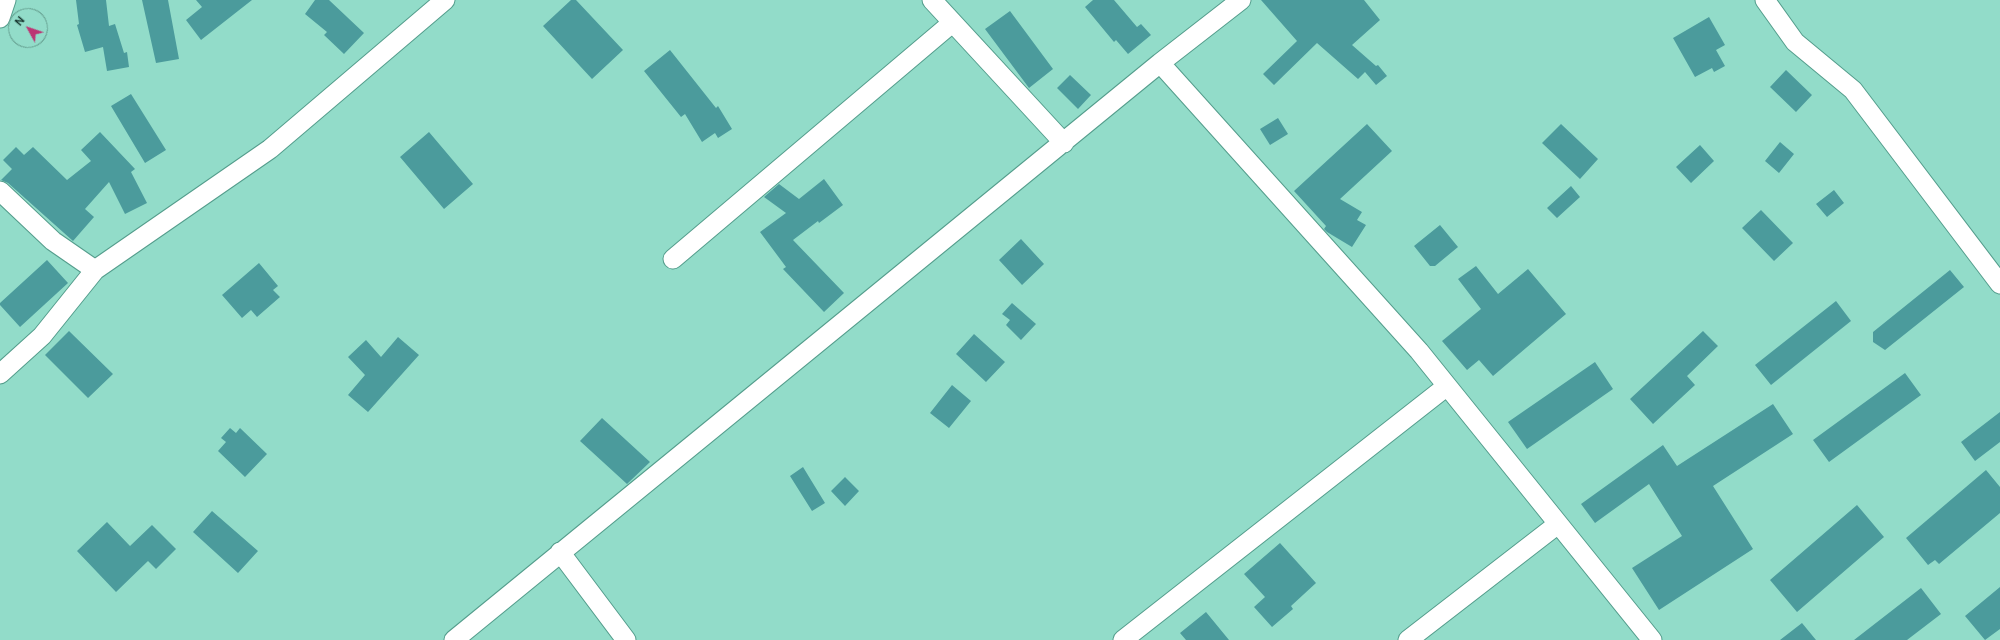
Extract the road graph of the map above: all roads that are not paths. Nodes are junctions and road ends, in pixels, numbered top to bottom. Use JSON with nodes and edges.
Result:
{"nodes":[{"id":1,"x":6,"y":0,"type":"edge"},
{"id":2,"x":444,"y":0,"type":"edge"},
{"id":3,"x":932,"y":0,"type":"edge"},
{"id":4,"x":1241,"y":0,"type":"edge"},
{"id":5,"x":1765,"y":0,"type":"edge"},
{"id":6,"x":0,"y":18,"type":"edge"},
{"id":7,"x":952,"y":23,"type":"junction"},
{"id":8,"x":1160,"y":63,"type":"junction"},
{"id":9,"x":1064,"y":143,"type":"junction"},
{"id":10,"x":0,"y":191,"type":"edge"},
{"id":11,"x":673,"y":259,"type":"dead end"},
{"id":12,"x":95,"y":270,"type":"junction"},
{"id":13,"x":2000,"y":284,"type":"edge"},
{"id":14,"x":0,"y":374,"type":"edge"},
{"id":15,"x":1447,"y":386,"type":"junction"},
{"id":16,"x":1558,"y":524,"type":"junction"},
{"id":17,"x":560,"y":552,"type":"junction"},
{"id":18,"x":454,"y":640,"type":"edge"},
{"id":19,"x":626,"y":640,"type":"edge"},
{"id":20,"x":1123,"y":640,"type":"edge"},
{"id":21,"x":1408,"y":640,"type":"edge"},
{"id":22,"x":1652,"y":640,"type":"edge"}],
"edges":[{"from":1,"to":6,"type":"street"},
{"from":2,"to":12,"type":"street"},
{"from":3,"to":7,"type":"street"},
{"from":4,"to":8,"type":"street"},
{"from":5,"to":13,"type":"street"},
{"from":7,"to":9,"type":"street"},
{"from":7,"to":11,"type":"street"},
{"from":8,"to":9,"type":"street"},
{"from":8,"to":15,"type":"street"},
{"from":9,"to":17,"type":"street"},
{"from":10,"to":12,"type":"street"},
{"from":12,"to":14,"type":"street"},
{"from":15,"to":16,"type":"street"},
{"from":15,"to":20,"type":"street"},
{"from":16,"to":21,"type":"street"},
{"from":16,"to":22,"type":"street"},
{"from":17,"to":18,"type":"street"},
{"from":17,"to":19,"type":"street"}]}
